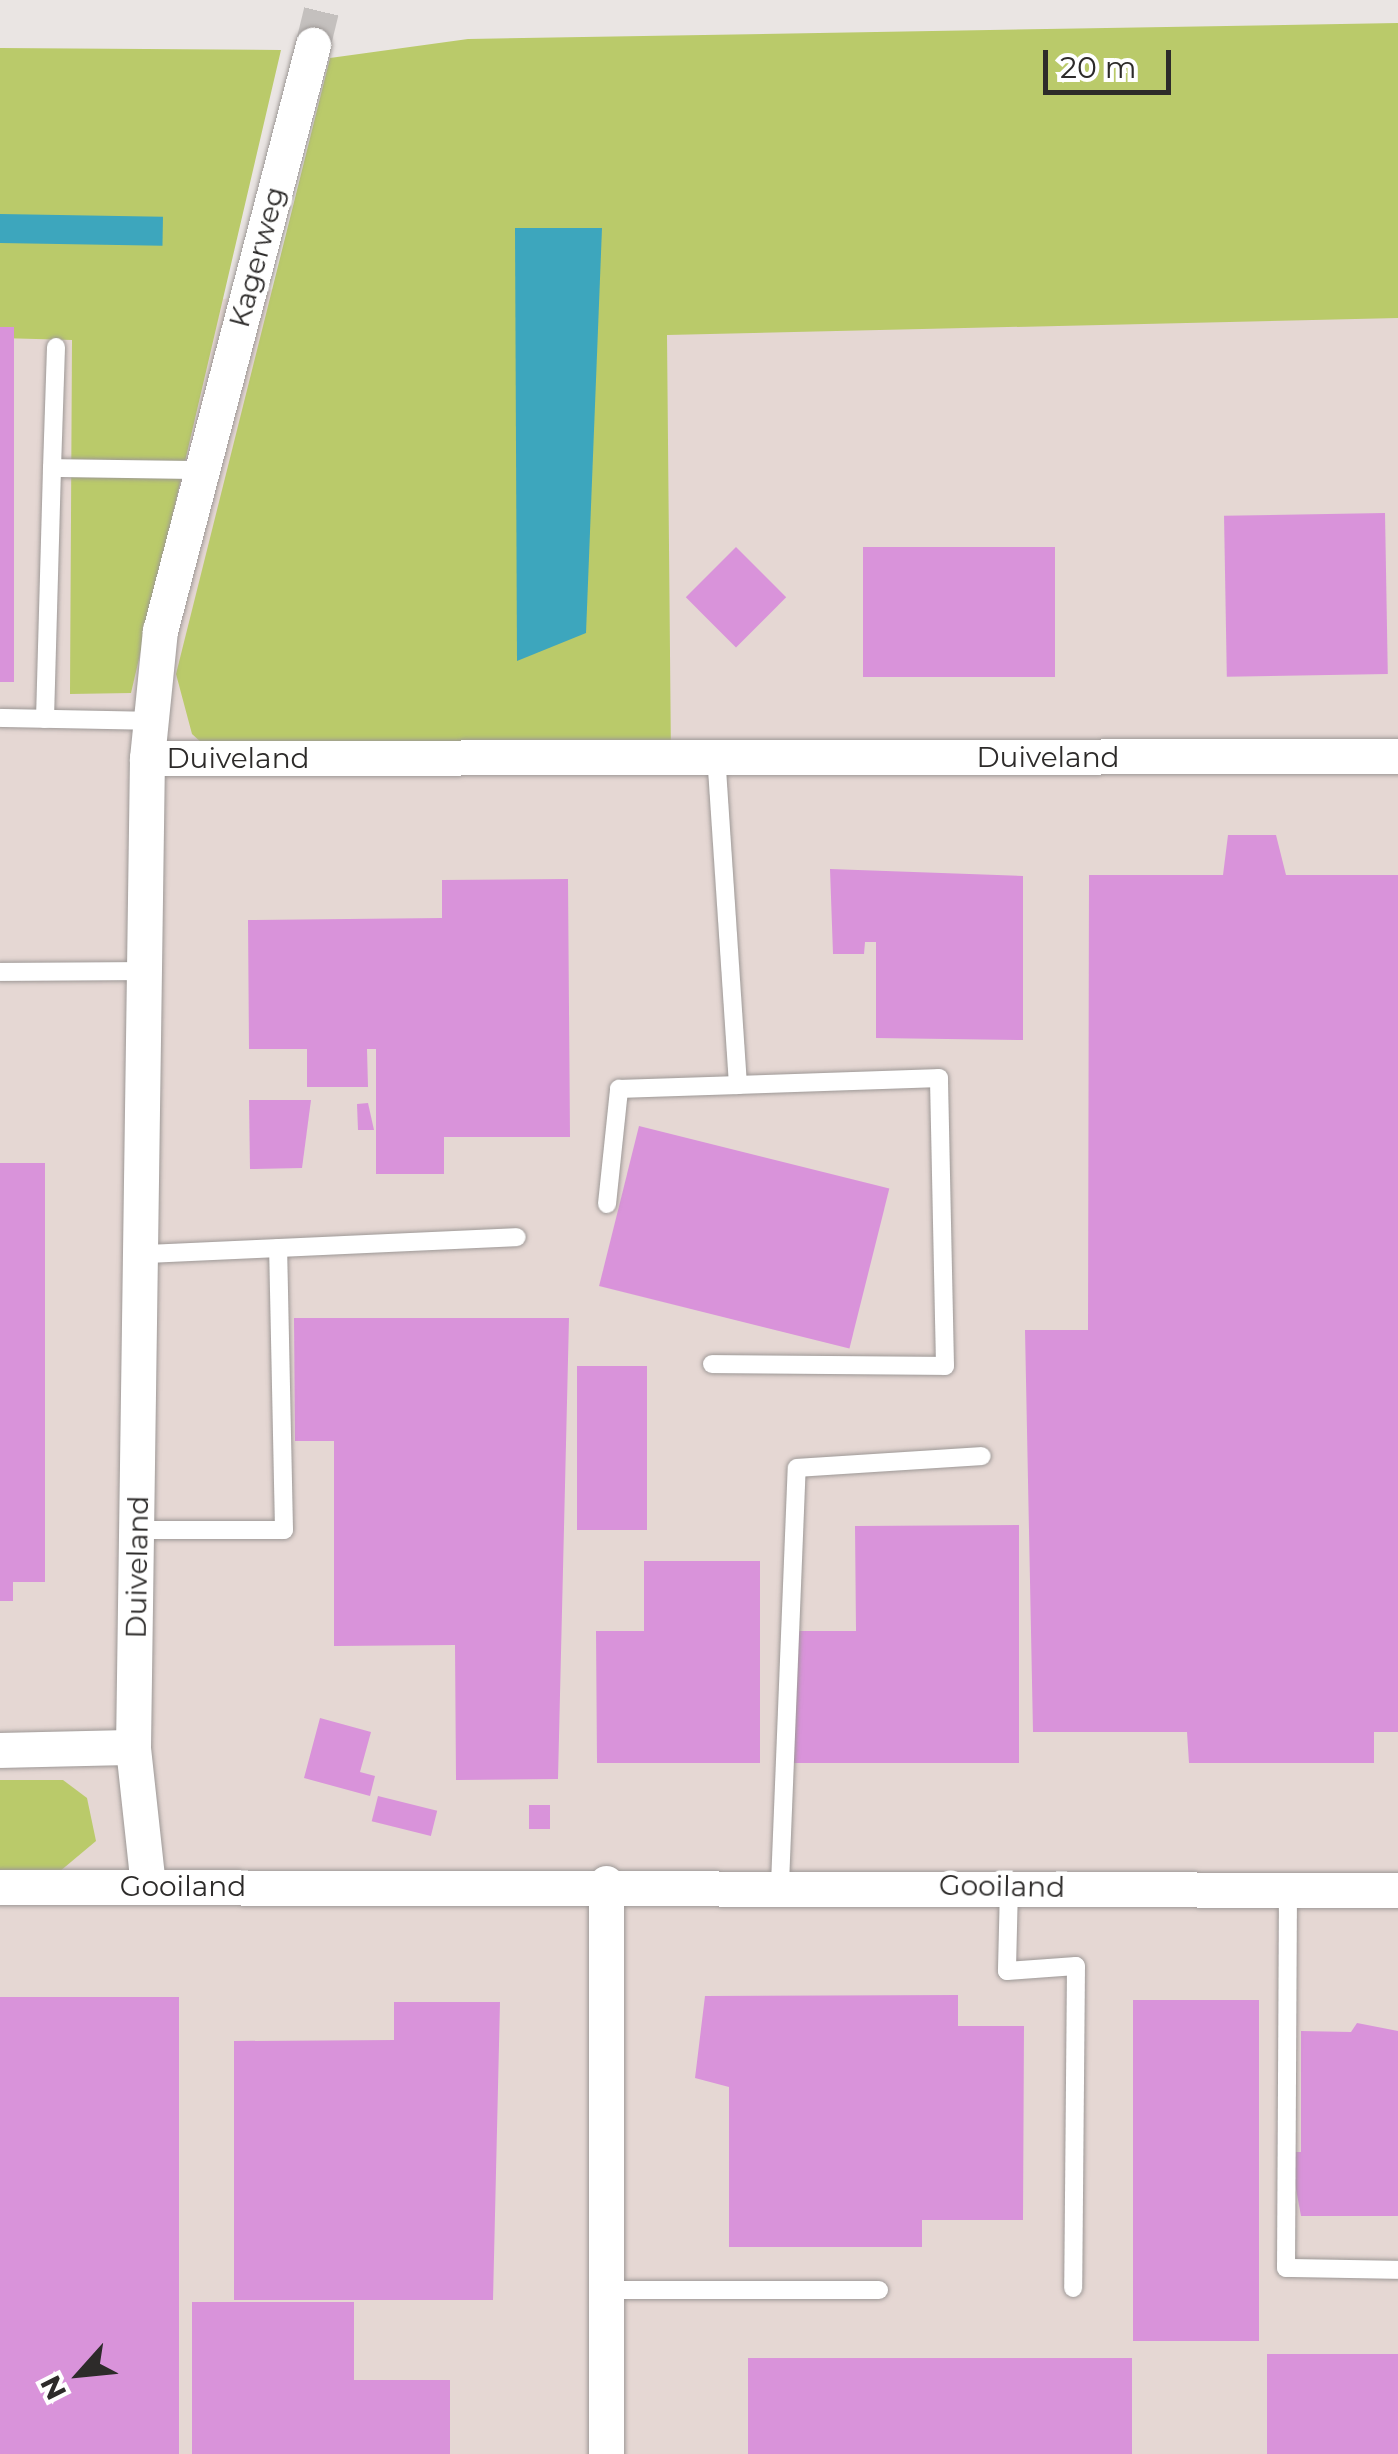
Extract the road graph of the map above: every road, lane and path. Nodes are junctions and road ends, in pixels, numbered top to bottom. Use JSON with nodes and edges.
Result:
{"nodes":[{"id":1,"x":312,"y":45,"type":"tunnel mouth"},
{"id":2,"x":56,"y":347,"type":"dead end"},
{"id":3,"x":52,"y":468,"type":"junction"},
{"id":4,"x":202,"y":470,"type":"junction"},
{"id":5,"x":0,"y":718,"type":"edge"},
{"id":6,"x":45,"y":719,"type":"junction"},
{"id":7,"x":150,"y":722,"type":"junction"},
{"id":8,"x":1398,"y":756,"type":"edge"},
{"id":9,"x":147,"y":758,"type":"junction"},
{"id":10,"x":716,"y":758,"type":"junction"},
{"id":11,"x":142,"y":970,"type":"junction"},
{"id":12,"x":0,"y":972,"type":"edge"},
{"id":13,"x":738,"y":1085,"type":"junction"},
{"id":14,"x":607,"y":1204,"type":"dead end"},
{"id":15,"x":517,"y":1237,"type":"dead end"},
{"id":16,"x":278,"y":1248,"type":"junction"},
{"id":17,"x":145,"y":1254,"type":"junction"},
{"id":18,"x":712,"y":1364,"type":"dead end"},
{"id":19,"x":982,"y":1456,"type":"dead end"},
{"id":20,"x":138,"y":1530,"type":"junction"},
{"id":21,"x":133,"y":1748,"type":"junction"},
{"id":22,"x":0,"y":1750,"type":"edge"},
{"id":23,"x":606,"y":1882,"type":"junction"},
{"id":24,"x":780,"y":1884,"type":"junction"},
{"id":25,"x":148,"y":1886,"type":"junction"},
{"id":26,"x":1008,"y":1886,"type":"junction"},
{"id":27,"x":0,"y":1887,"type":"edge"},
{"id":28,"x":1288,"y":1889,"type":"junction"},
{"id":29,"x":1398,"y":1890,"type":"edge"},
{"id":30,"x":1398,"y":2270,"type":"edge"},
{"id":31,"x":1072,"y":2288,"type":"dead end"},
{"id":32,"x":606,"y":2290,"type":"junction"},
{"id":33,"x":879,"y":2290,"type":"dead end"},
{"id":34,"x":606,"y":2454,"type":"edge"}],
"edges":[{"from":1,"to":4,"type":"street","name":"Kagerweg"},
{"from":2,"to":3,"type":"lane"},
{"from":3,"to":4,"type":"lane"},
{"from":3,"to":6,"type":"lane"},
{"from":4,"to":7,"type":"street","name":"Kagerweg"},
{"from":5,"to":6,"type":"lane"},
{"from":6,"to":7,"type":"lane"},
{"from":7,"to":9,"type":"street","name":"Kagerweg"},
{"from":8,"to":10,"type":"street","name":"Duiveland"},
{"from":9,"to":10,"type":"street","name":"Duiveland"},
{"from":9,"to":11,"type":"street","name":"Duiveland"},
{"from":10,"to":13,"type":"lane"},
{"from":11,"to":12,"type":"lane"},
{"from":11,"to":17,"type":"street","name":"Duiveland"},
{"from":13,"to":14,"type":"lane"},
{"from":13,"to":18,"type":"lane"},
{"from":15,"to":16,"type":"lane"},
{"from":16,"to":17,"type":"lane"},
{"from":16,"to":20,"type":"lane"},
{"from":17,"to":20,"type":"street","name":"Duiveland"},
{"from":19,"to":24,"type":"lane"},
{"from":20,"to":21,"type":"street","name":"Duiveland"},
{"from":21,"to":22,"type":"street"},
{"from":21,"to":25,"type":"street","name":"Duiveland"},
{"from":23,"to":24,"type":"street","name":"Gooiland"},
{"from":23,"to":25,"type":"street","name":"Gooiland"},
{"from":23,"to":32,"type":"street"},
{"from":24,"to":26,"type":"street","name":"Gooiland"},
{"from":25,"to":27,"type":"street","name":"Gooiland"},
{"from":26,"to":28,"type":"street","name":"Gooiland"},
{"from":26,"to":31,"type":"lane"},
{"from":28,"to":29,"type":"street","name":"Gooiland"},
{"from":28,"to":30,"type":"lane"},
{"from":32,"to":33,"type":"lane"},
{"from":32,"to":34,"type":"street"}]}
